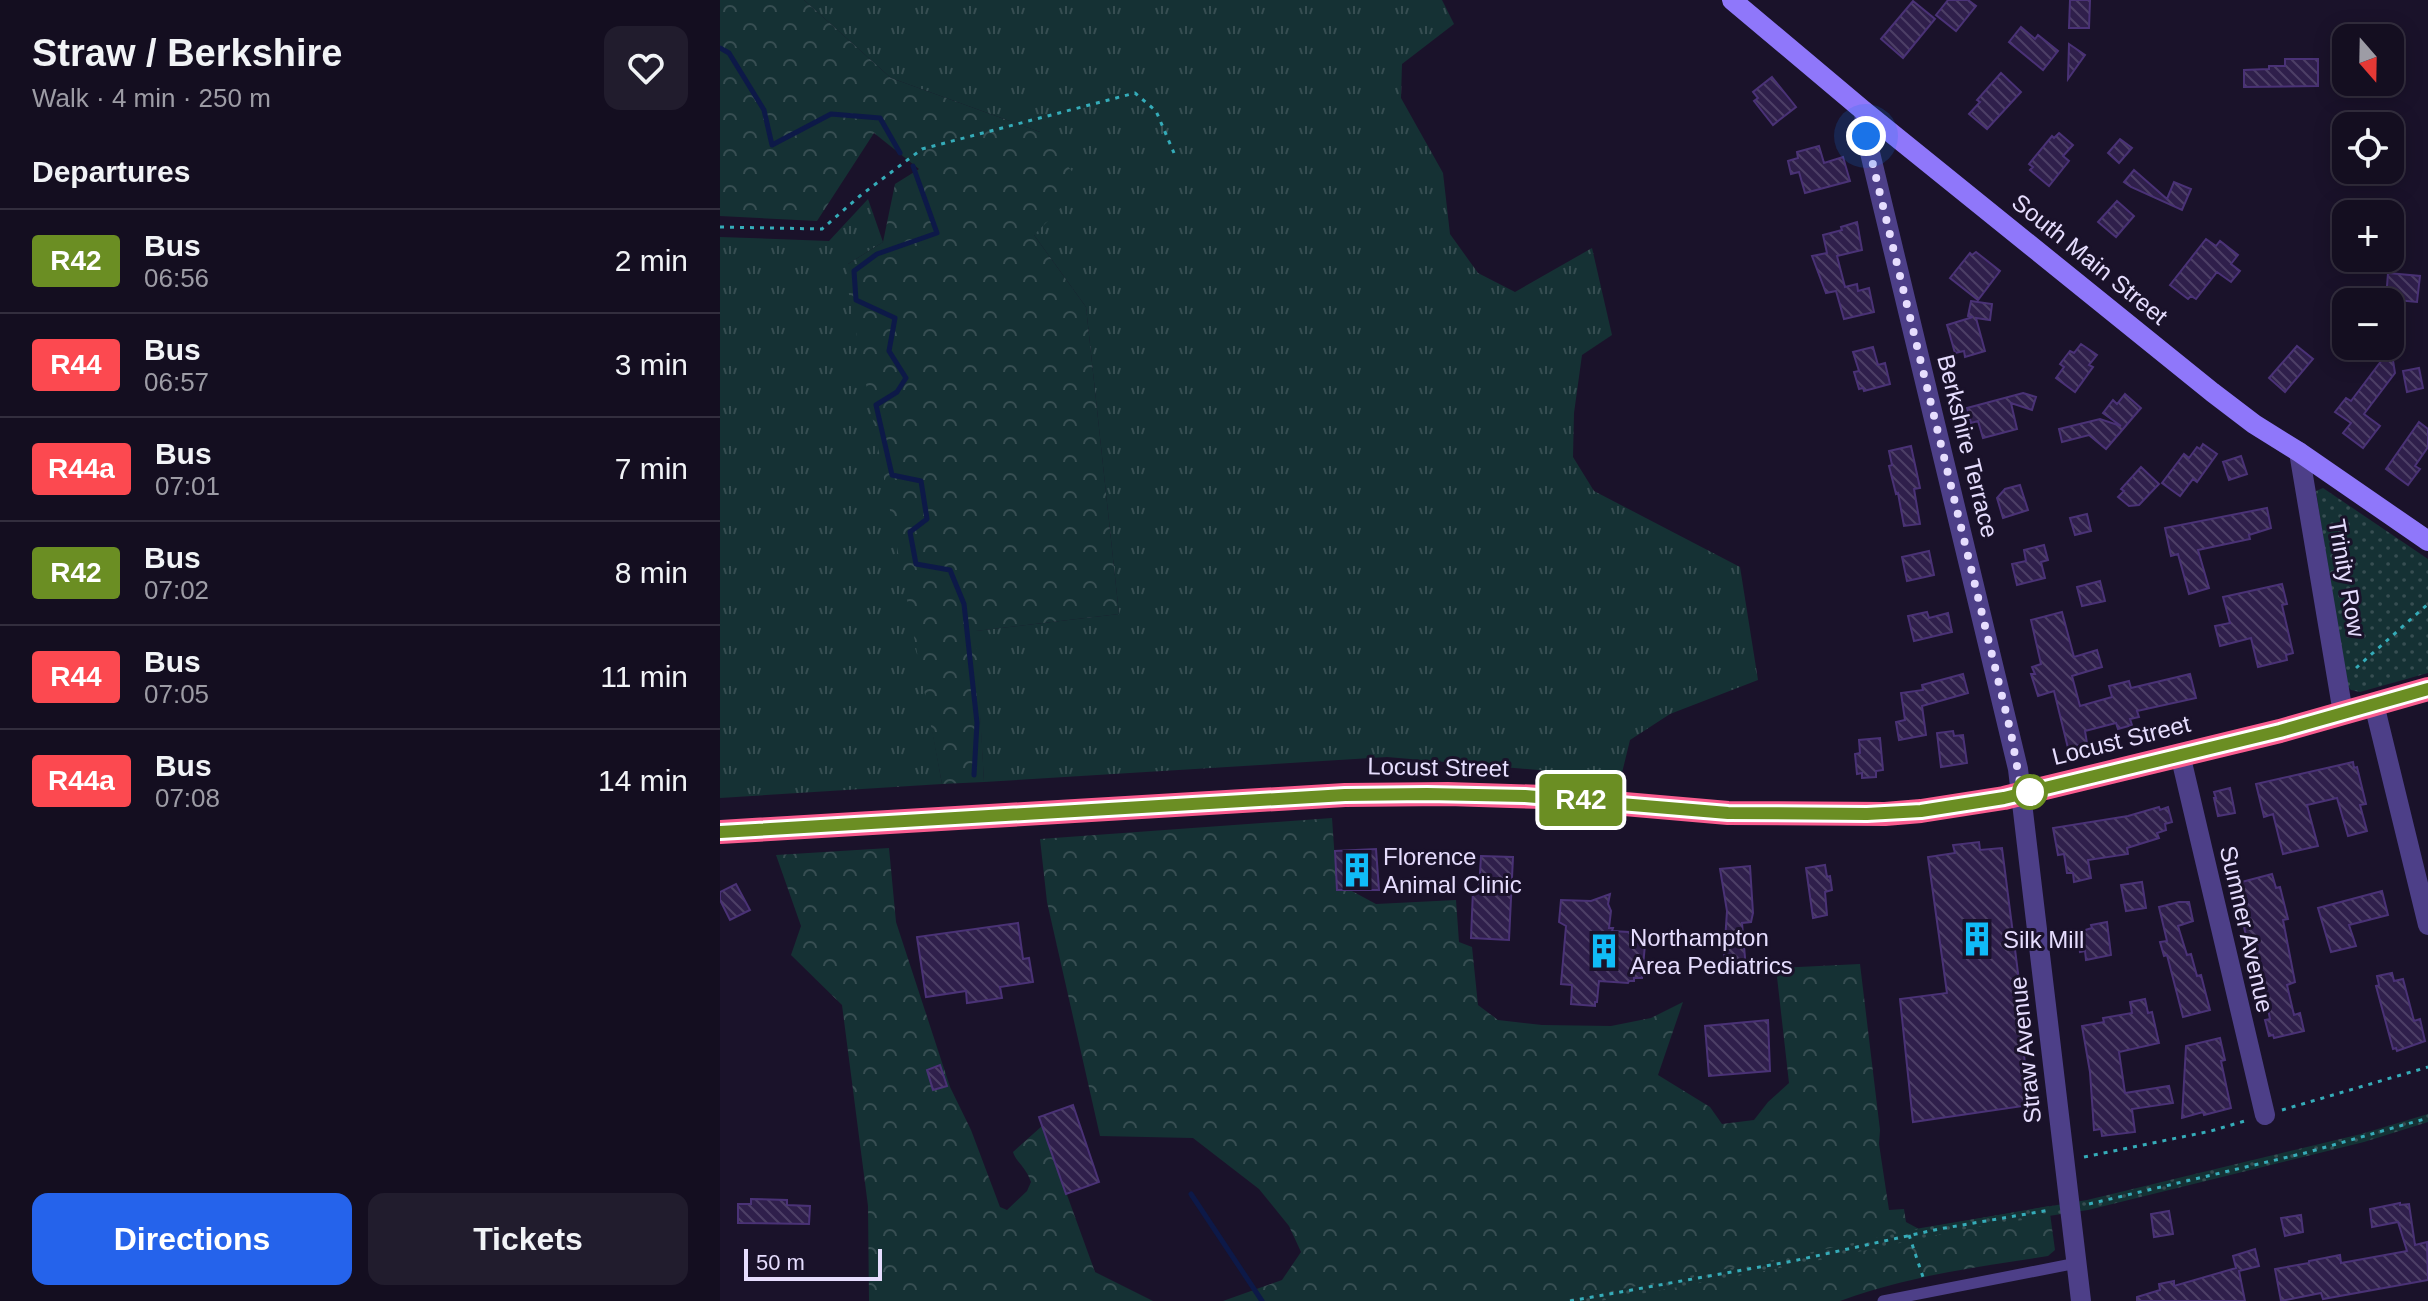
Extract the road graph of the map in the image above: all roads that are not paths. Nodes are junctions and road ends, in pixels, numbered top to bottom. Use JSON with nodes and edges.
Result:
{"nodes":[{"id":1,"x":1732,"y":0,"type":"edge"},
{"id":2,"x":1864,"y":111,"type":"junction"},
{"id":3,"x":2299,"y":452,"type":"junction"},
{"id":4,"x":2428,"y":541,"type":"edge"},
{"id":5,"x":2428,"y":689,"type":"edge"},
{"id":6,"x":2374,"y":704,"type":"junction"},
{"id":7,"x":2343,"y":713,"type":"junction"},
{"id":8,"x":2180,"y":754,"type":"junction"},
{"id":9,"x":2022,"y":794,"type":"junction"},
{"id":10,"x":720,"y":832,"type":"edge"},
{"id":11,"x":2428,"y":925,"type":"edge"},
{"id":12,"x":2265,"y":1115,"type":"dead end"},
{"id":13,"x":2077,"y":1263,"type":"junction"},
{"id":14,"x":1883,"y":1301,"type":"edge"},
{"id":15,"x":2081,"y":1301,"type":"edge"}],
"edges":[{"from":1,"to":2,"type":"main road","name":"South Main Street"},
{"from":2,"to":3,"type":"main road","name":"South Main Street"},
{"from":2,"to":9,"type":"street","name":"Berkshire Terrace"},
{"from":3,"to":4,"type":"main road","name":"South Main Street"},
{"from":3,"to":7,"type":"street","name":"Trinity Row"},
{"from":5,"to":6,"type":"highway","name":"Locust Street"},
{"from":6,"to":7,"type":"highway","name":"Locust Street"},
{"from":6,"to":11,"type":"street"},
{"from":7,"to":8,"type":"highway","name":"Locust Street"},
{"from":8,"to":9,"type":"highway","name":"Locust Street"},
{"from":8,"to":12,"type":"street","name":"Sumner Avenue"},
{"from":9,"to":10,"type":"highway","name":"Locust Street"},
{"from":9,"to":13,"type":"street","name":"Straw Avenue"},
{"from":13,"to":14,"type":"lane"},
{"from":13,"to":15,"type":"street","name":"Straw Avenue"}]}
